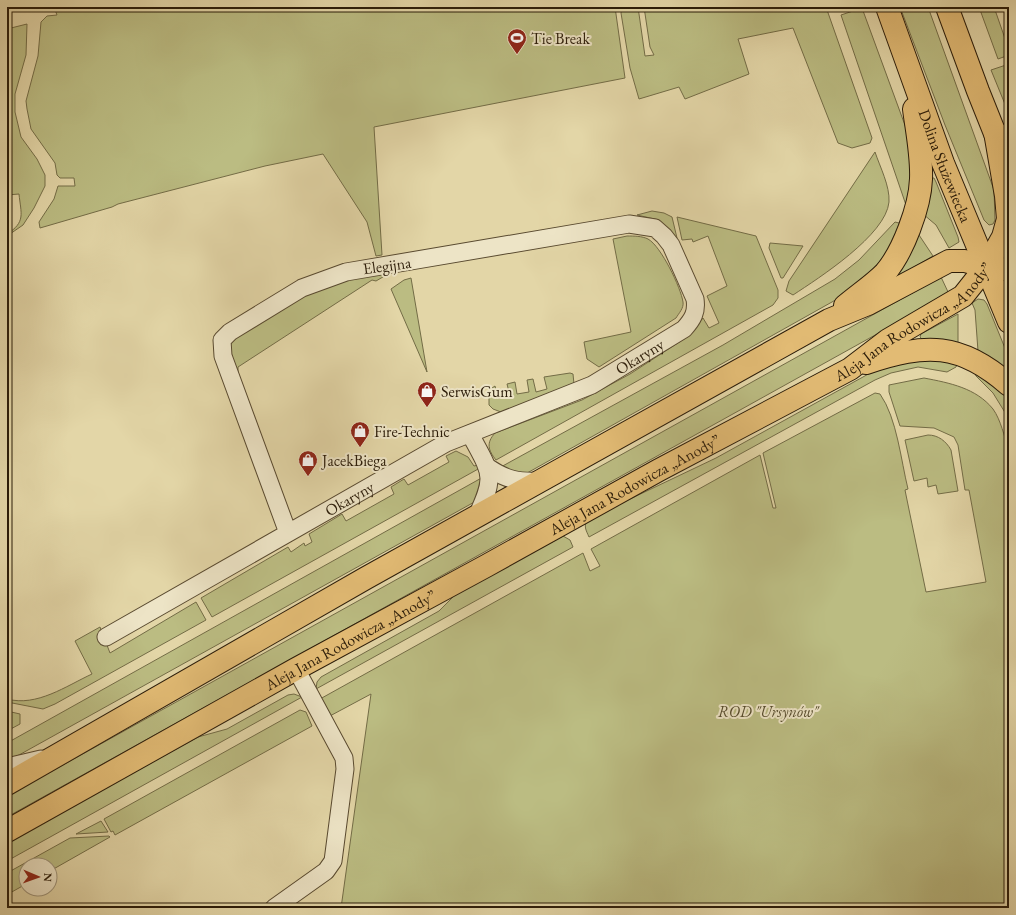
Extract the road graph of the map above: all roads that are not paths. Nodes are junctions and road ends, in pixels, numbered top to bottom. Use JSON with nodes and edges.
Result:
{"nodes":[{"id":1,"x":887,"y":7,"type":"edge"},
{"id":2,"x":947,"y":7,"type":"edge"},
{"id":3,"x":910,"y":75,"type":"junction"},
{"id":4,"x":995,"y":132,"type":"junction"},
{"id":5,"x":1009,"y":167,"type":"edge"},
{"id":6,"x":986,"y":267,"type":"junction"},
{"id":7,"x":1009,"y":270,"type":"edge"},
{"id":8,"x":829,"y":320,"type":"junction"},
{"id":9,"x":1009,"y":322,"type":"edge"},
{"id":10,"x":684,"y":329,"type":"joint"},
{"id":11,"x":850,"y":369,"type":"junction"},
{"id":12,"x":1009,"y":384,"type":"edge"},
{"id":13,"x":470,"y":434,"type":"junction"},
{"id":14,"x":488,"y":468,"type":"junction"},
{"id":15,"x":542,"y":481,"type":"junction"},
{"id":16,"x":476,"y":518,"type":"junction"},
{"id":17,"x":288,"y":533,"type":"junction"},
{"id":18,"x":106,"y":637,"type":"dead end"},
{"id":19,"x":296,"y":669,"type":"junction"},
{"id":20,"x":55,"y":757,"type":"junction"},
{"id":21,"x":7,"y":767,"type":"edge"},
{"id":22,"x":7,"y":784,"type":"edge"},
{"id":23,"x":7,"y":830,"type":"edge"},
{"id":24,"x":274,"y":908,"type":"edge"}],
"edges":[{"from":1,"to":3,"type":"main road","name":"Dolina Służewiecka"},
{"from":2,"to":4,"type":"main road"},
{"from":3,"to":6,"type":"main road","name":"Dolina Służewiecka"},
{"from":3,"to":8,"type":"main road"},
{"from":4,"to":5,"type":"main road"},
{"from":4,"to":6,"type":"main road"},
{"from":6,"to":7,"type":"main road"},
{"from":6,"to":8,"type":"main road","name":"Aleja Jana Rodowicza „Anody”"},
{"from":6,"to":9,"type":"main road","name":"Dolina Służewiecka"},
{"from":6,"to":11,"type":"main road","name":"Aleja Jana Rodowicza „Anody”"},
{"from":8,"to":15,"type":"main road","name":"Aleja Jana Rodowicza „Anody”"},
{"from":10,"to":13,"type":"street","name":"Okaryny"},
{"from":10,"to":17,"type":"street","name":"Elegijna"},
{"from":11,"to":12,"type":"main road"},
{"from":11,"to":19,"type":"main road","name":"Aleja Jana Rodowicza „Anody”"},
{"from":13,"to":14,"type":"street"},
{"from":13,"to":17,"type":"street","name":"Okaryny"},
{"from":14,"to":15,"type":"street"},
{"from":14,"to":16,"type":"street"},
{"from":15,"to":16,"type":"main road","name":"Aleja Jana Rodowicza „Anody”"},
{"from":16,"to":20,"type":"main road","name":"Aleja Jana Rodowicza „Anody”"},
{"from":17,"to":18,"type":"street","name":"Okaryny"},
{"from":19,"to":23,"type":"main road","name":"Aleja Jana Rodowicza „Anody”"},
{"from":19,"to":24,"type":"street"},
{"from":20,"to":21,"type":"street"},
{"from":20,"to":22,"type":"main road","name":"Aleja Jana Rodowicza „Anody”"}]}
